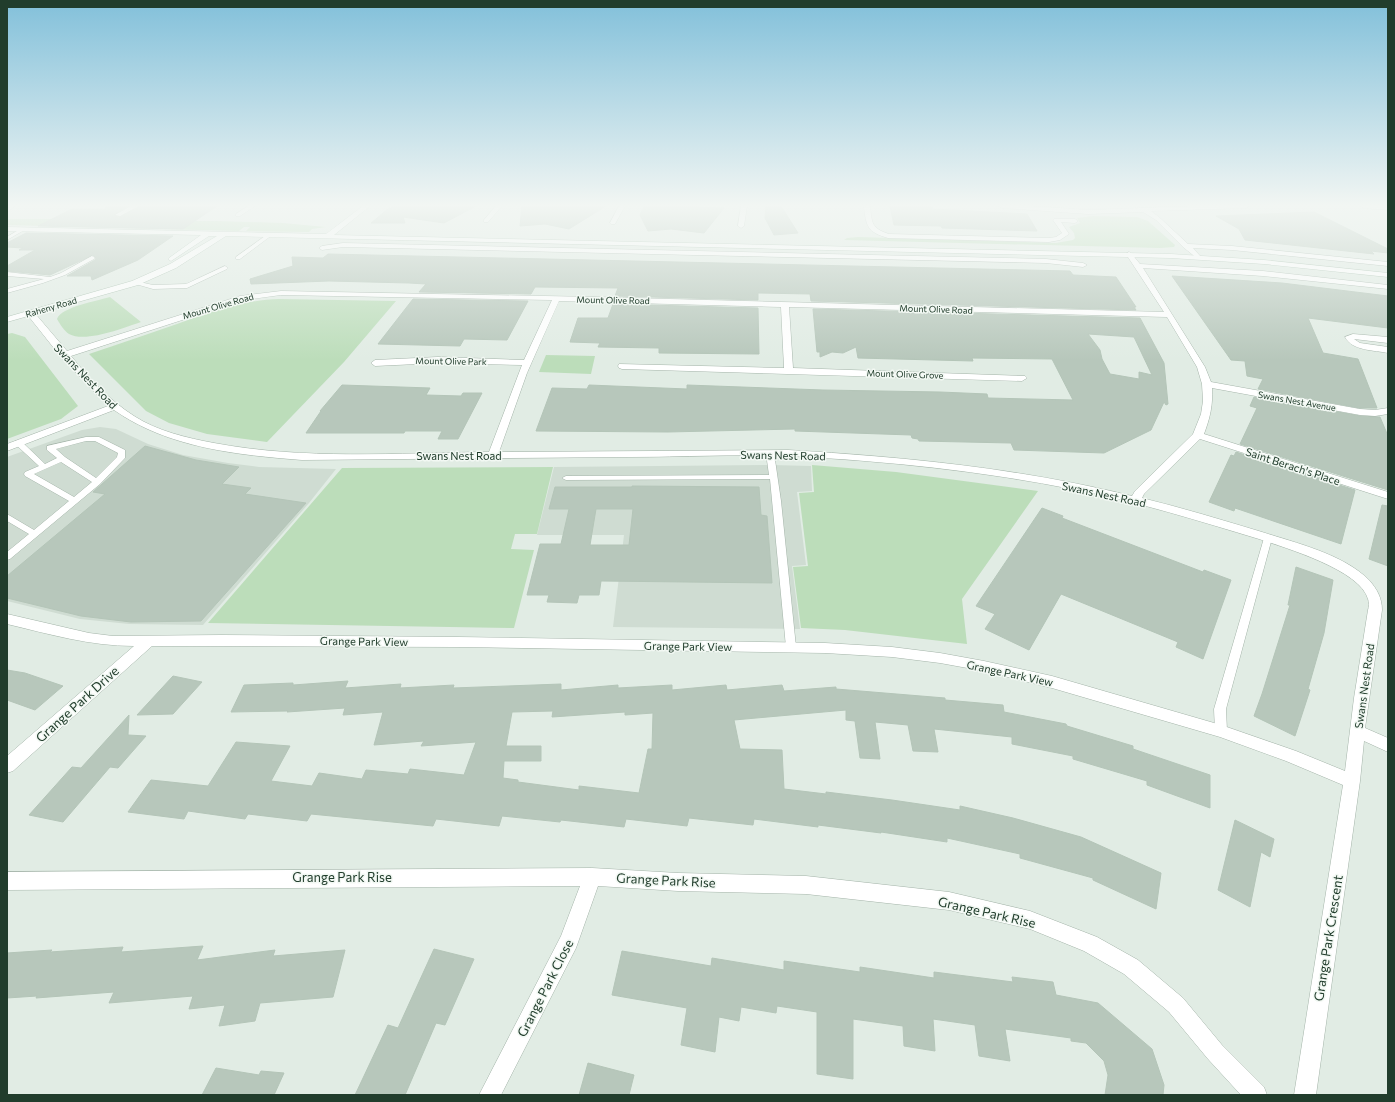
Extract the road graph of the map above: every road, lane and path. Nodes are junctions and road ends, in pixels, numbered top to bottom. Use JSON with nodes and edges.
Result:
{"nodes":[{"id":1,"x":174,"y":257,"type":"edge"},
{"id":2,"x":187,"y":257,"type":"edge"},
{"id":3,"x":880,"y":257,"type":"edge"},
{"id":4,"x":1132,"y":257,"type":"edge"},
{"id":5,"x":1203,"y":257,"type":"edge"},
{"id":6,"x":1324,"y":257,"type":"edge"},
{"id":7,"x":92,"y":258,"type":"dead end"},
{"id":8,"x":948,"y":259,"type":"joint"},
{"id":9,"x":1388,"y":264,"type":"edge"},
{"id":10,"x":1083,"y":265,"type":"dead end"},
{"id":11,"x":1138,"y":266,"type":"junction"},
{"id":12,"x":225,"y":268,"type":"dead end"},
{"id":13,"x":7,"y":274,"type":"edge"},
{"id":14,"x":1388,"y":276,"type":"edge"},
{"id":15,"x":50,"y":278,"type":"junction"},
{"id":16,"x":135,"y":283,"type":"junction"},
{"id":17,"x":1388,"y":287,"type":"edge"},
{"id":18,"x":7,"y":291,"type":"edge"},
{"id":19,"x":94,"y":295,"type":"junction"},
{"id":20,"x":556,"y":299,"type":"junction"},
{"id":21,"x":785,"y":304,"type":"junction"},
{"id":22,"x":30,"y":314,"type":"junction"},
{"id":23,"x":1170,"y":315,"type":"junction"},
{"id":24,"x":7,"y":320,"type":"edge"},
{"id":25,"x":1388,"y":340,"type":"edge"},
{"id":26,"x":1388,"y":350,"type":"edge"},
{"id":27,"x":64,"y":355,"type":"junction"},
{"id":28,"x":375,"y":363,"type":"dead end"},
{"id":29,"x":528,"y":363,"type":"junction"},
{"id":30,"x":622,"y":366,"type":"dead end"},
{"id":31,"x":789,"y":370,"type":"junction"},
{"id":32,"x":1022,"y":378,"type":"dead end"},
{"id":33,"x":1207,"y":384,"type":"junction"},
{"id":34,"x":114,"y":407,"type":"junction"},
{"id":35,"x":1388,"y":411,"type":"edge"},
{"id":36,"x":1198,"y":435,"type":"junction"},
{"id":37,"x":18,"y":443,"type":"junction"},
{"id":38,"x":7,"y":448,"type":"edge"},
{"id":39,"x":770,"y":453,"type":"junction"},
{"id":40,"x":493,"y":455,"type":"junction"},
{"id":41,"x":62,"y":459,"type":"junction"},
{"id":42,"x":44,"y":466,"type":"junction"},
{"id":43,"x":566,"y":478,"type":"dead end"},
{"id":44,"x":773,"y":478,"type":"junction"},
{"id":45,"x":97,"y":482,"type":"junction"},
{"id":46,"x":1388,"y":496,"type":"edge"},
{"id":47,"x":1136,"y":500,"type":"junction"},
{"id":48,"x":74,"y":501,"type":"junction"},
{"id":49,"x":7,"y":517,"type":"edge"},
{"id":50,"x":35,"y":534,"type":"junction"},
{"id":51,"x":1268,"y":538,"type":"junction"},
{"id":52,"x":7,"y":557,"type":"edge"},
{"id":53,"x":7,"y":619,"type":"edge"},
{"id":54,"x":147,"y":642,"type":"junction"},
{"id":55,"x":791,"y":647,"type":"junction"},
{"id":56,"x":1221,"y":731,"type":"junction"},
{"id":57,"x":1358,"y":732,"type":"junction"},
{"id":58,"x":1388,"y":745,"type":"edge"},
{"id":59,"x":7,"y":766,"type":"edge"},
{"id":60,"x":1352,"y":781,"type":"junction"},
{"id":61,"x":592,"y":877,"type":"junction"},
{"id":62,"x":7,"y":881,"type":"edge"},
{"id":63,"x":490,"y":1095,"type":"edge"},
{"id":64,"x":1256,"y":1095,"type":"edge"},
{"id":65,"x":1305,"y":1095,"type":"edge"}],
"edges":[{"from":1,"to":19,"type":"street","name":"Raheny Road"},
{"from":2,"to":16,"type":"street","name":"Raheny Road"},
{"from":3,"to":8,"type":"street"},
{"from":4,"to":11,"type":"street"},
{"from":5,"to":14,"type":"street"},
{"from":6,"to":9,"type":"street"},
{"from":7,"to":15,"type":"lane"},
{"from":8,"to":10,"type":"street"},
{"from":11,"to":17,"type":"street"},
{"from":11,"to":23,"type":"street"},
{"from":12,"to":16,"type":"lane"},
{"from":13,"to":15,"type":"lane"},
{"from":15,"to":18,"type":"lane"},
{"from":16,"to":19,"type":"street","name":"Raheny Road"},
{"from":19,"to":22,"type":"street","name":"Raheny Road"},
{"from":20,"to":21,"type":"street","name":"Mount Olive Road"},
{"from":20,"to":27,"type":"street","name":"Mount Olive Road"},
{"from":20,"to":29,"type":"street"},
{"from":21,"to":23,"type":"street","name":"Mount Olive Road"},
{"from":21,"to":31,"type":"street"},
{"from":22,"to":24,"type":"street","name":"Raheny Road"},
{"from":22,"to":27,"type":"street","name":"Swans Nest Road"},
{"from":23,"to":33,"type":"street"},
{"from":25,"to":26,"type":"street"},
{"from":27,"to":34,"type":"street","name":"Swans Nest Road"},
{"from":28,"to":29,"type":"street","name":"Mount Olive Park"},
{"from":29,"to":40,"type":"street"},
{"from":30,"to":31,"type":"street","name":"Mount Olive Grove"},
{"from":31,"to":32,"type":"street","name":"Mount Olive Grove"},
{"from":33,"to":35,"type":"street","name":"Swans Nest Avenue"},
{"from":33,"to":36,"type":"street"},
{"from":34,"to":37,"type":"street"},
{"from":34,"to":40,"type":"street","name":"Swans Nest Road"},
{"from":36,"to":46,"type":"street","name":"Saint Berach's Place"},
{"from":36,"to":47,"type":"street"},
{"from":37,"to":38,"type":"street"},
{"from":37,"to":42,"type":"lane"},
{"from":39,"to":40,"type":"street","name":"Swans Nest Road"},
{"from":39,"to":44,"type":"lane"},
{"from":39,"to":47,"type":"street","name":"Swans Nest Road"},
{"from":41,"to":42,"type":"lane"},
{"from":41,"to":45,"type":"lane"},
{"from":41,"to":45,"type":"lane"},
{"from":42,"to":48,"type":"lane"},
{"from":43,"to":44,"type":"lane"},
{"from":44,"to":55,"type":"lane"},
{"from":45,"to":48,"type":"lane"},
{"from":47,"to":51,"type":"street","name":"Swans Nest Road"},
{"from":48,"to":50,"type":"lane"},
{"from":49,"to":50,"type":"lane"},
{"from":50,"to":52,"type":"lane"},
{"from":51,"to":56,"type":"lane"},
{"from":51,"to":57,"type":"street","name":"Swans Nest Road"},
{"from":53,"to":54,"type":"street","name":"Grange Park View"},
{"from":54,"to":55,"type":"street","name":"Grange Park View"},
{"from":54,"to":59,"type":"street","name":"Grange Park Drive"},
{"from":55,"to":56,"type":"street","name":"Grange Park View"},
{"from":56,"to":60,"type":"street","name":"Grange Park View"},
{"from":57,"to":58,"type":"street"},
{"from":57,"to":60,"type":"street","name":"Swans Nest Road"},
{"from":60,"to":65,"type":"street","name":"Grange Park Crescent"},
{"from":61,"to":62,"type":"street","name":"Grange Park Rise"},
{"from":61,"to":63,"type":"street","name":"Grange Park Close"},
{"from":61,"to":64,"type":"street","name":"Grange Park Rise"}]}
